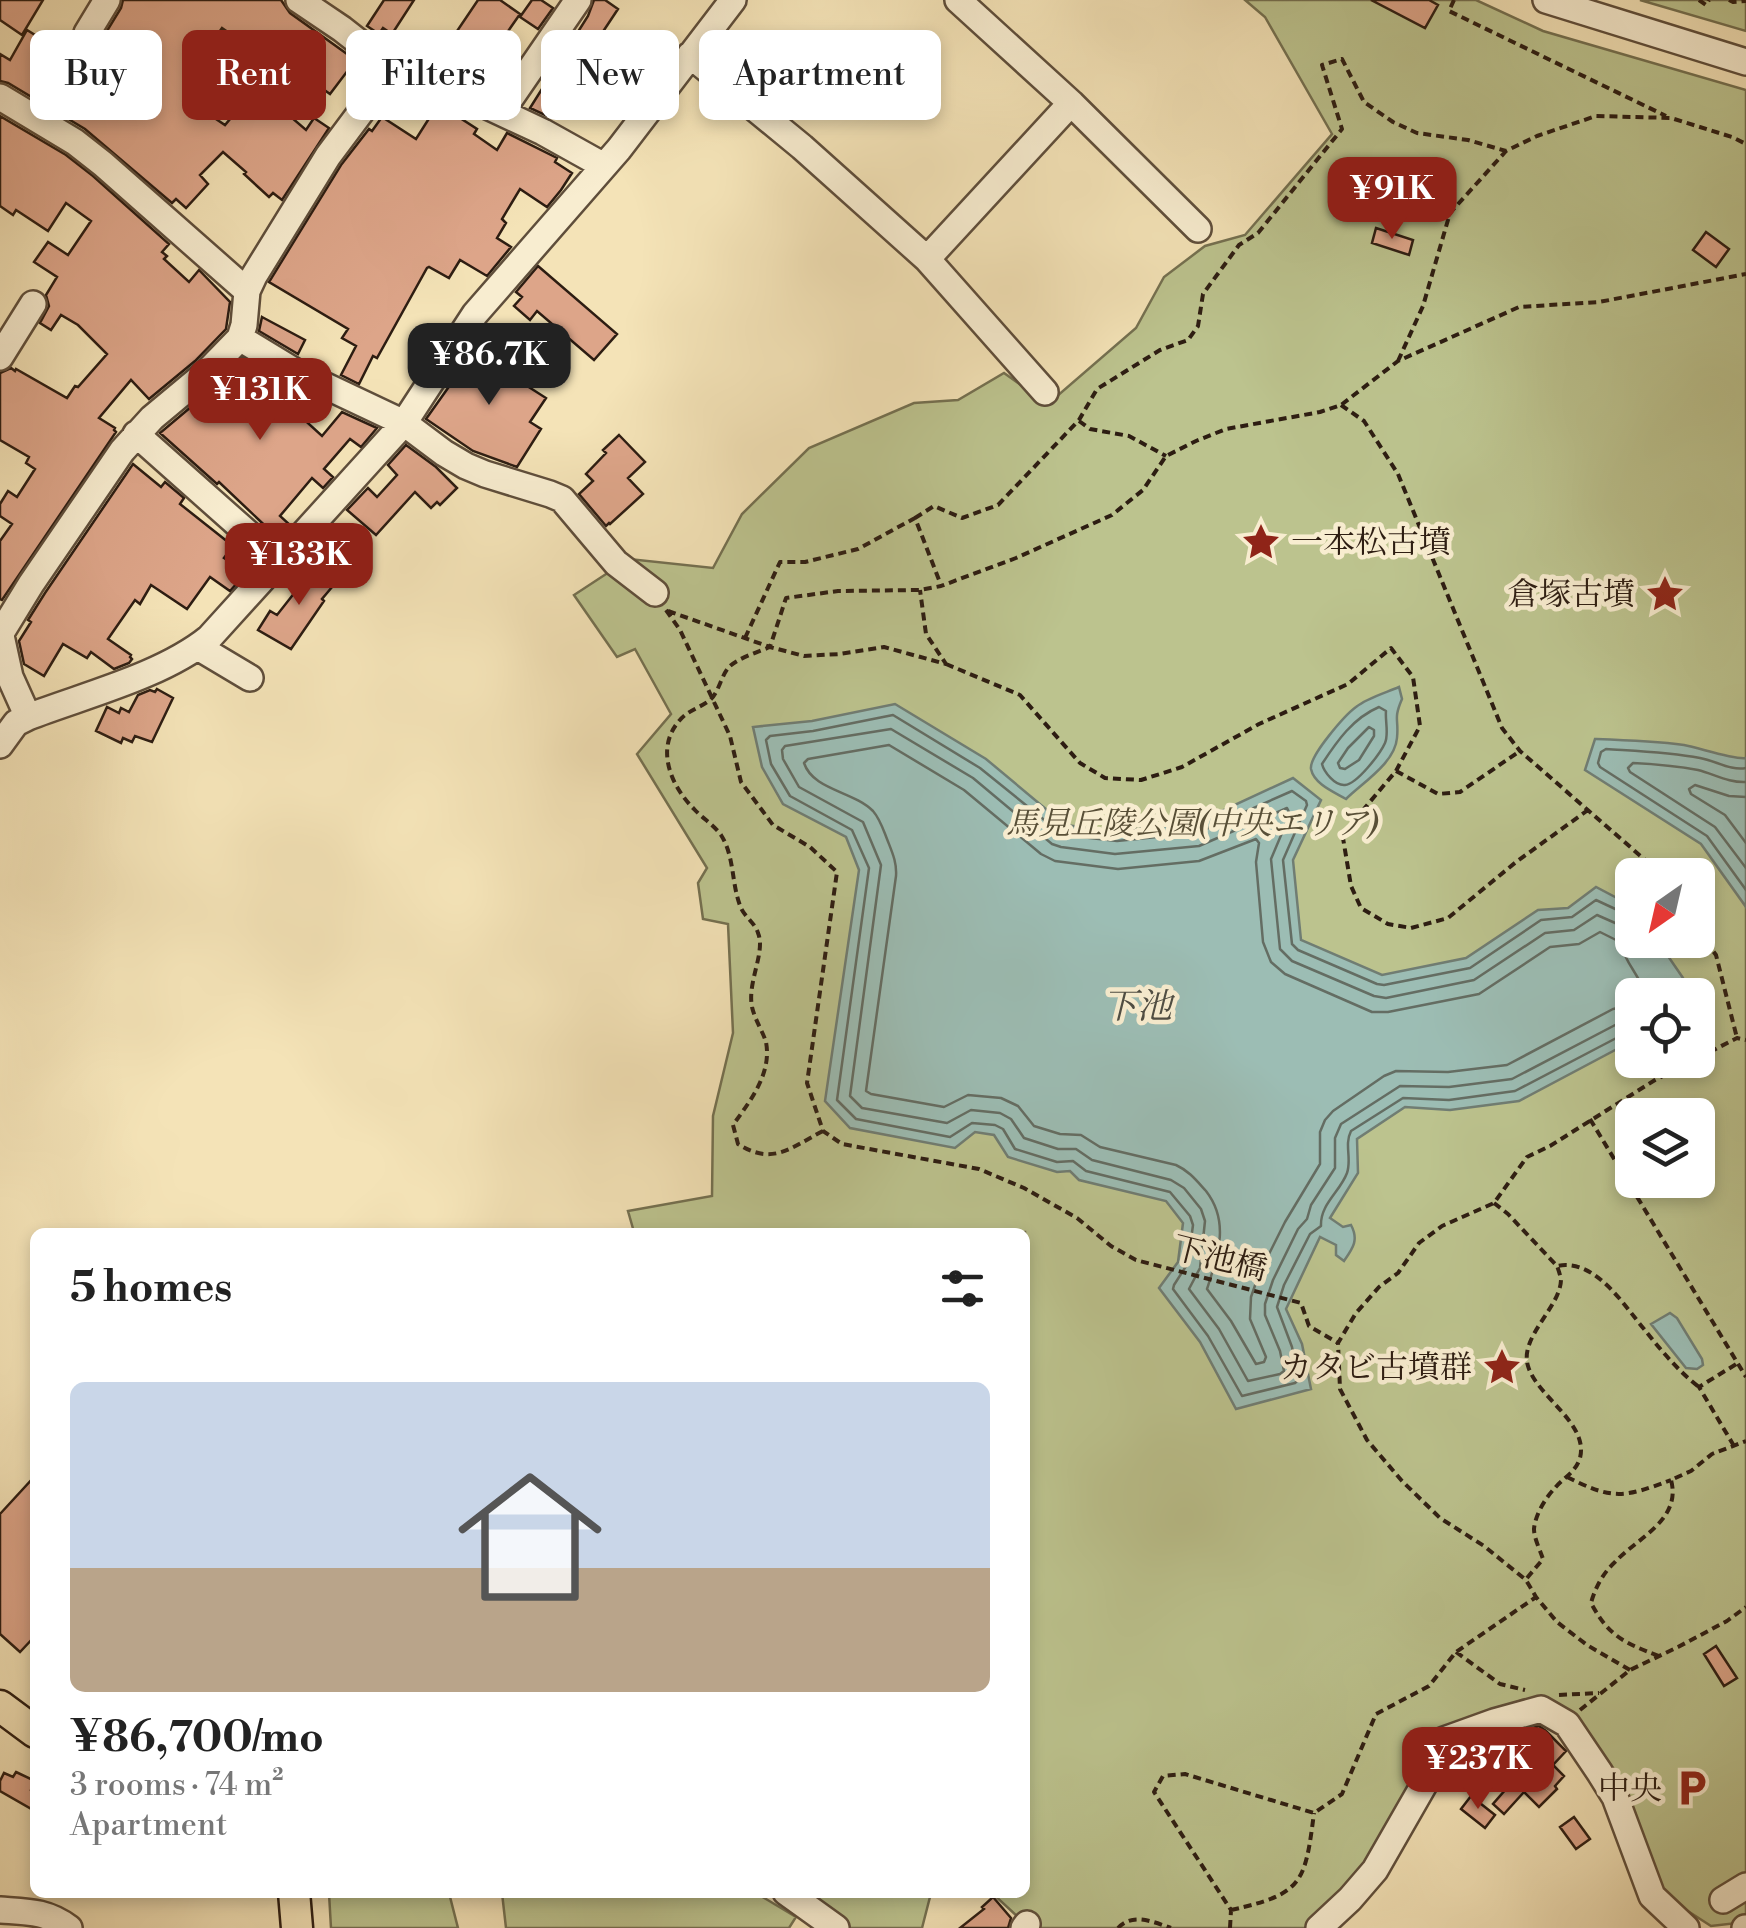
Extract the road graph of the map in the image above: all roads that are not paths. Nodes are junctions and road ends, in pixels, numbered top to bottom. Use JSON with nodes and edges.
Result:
{"nodes":[{"id":1,"x":107,"y":0,"type":"edge"},
{"id":2,"x":299,"y":0,"type":"edge"},
{"id":3,"x":578,"y":0,"type":"edge"},
{"id":4,"x":733,"y":0,"type":"edge"},
{"id":5,"x":958,"y":0,"type":"edge"},
{"id":6,"x":1546,"y":0,"type":"edge"},
{"id":7,"x":90,"y":30,"type":"edge"},
{"id":8,"x":346,"y":32,"type":"edge"},
{"id":9,"x":690,"y":56,"type":"junction"},
{"id":10,"x":1746,"y":62,"type":"edge"},
{"id":11,"x":521,"y":83,"type":"edge"},
{"id":12,"x":0,"y":97,"type":"edge"},
{"id":13,"x":1072,"y":103,"type":"junction"},
{"id":14,"x":354,"y":120,"type":"edge"},
{"id":15,"x":517,"y":120,"type":"edge"},
{"id":16,"x":604,"y":166,"type":"junction"},
{"id":17,"x":1198,"y":229,"type":"dead end"},
{"id":18,"x":926,"y":259,"type":"junction"},
{"id":19,"x":247,"y":291,"type":"junction"},
{"id":20,"x":33,"y":304,"type":"dead end"},
{"id":21,"x":240,"y":338,"type":"junction"},
{"id":22,"x":0,"y":357,"type":"edge"},
{"id":23,"x":1046,"y":392,"type":"dead end"},
{"id":24,"x":404,"y":423,"type":"junction"},
{"id":25,"x":136,"y":434,"type":"junction"},
{"id":26,"x":279,"y":561,"type":"junction"},
{"id":27,"x":655,"y":594,"type":"dead end"},
{"id":28,"x":0,"y":632,"type":"edge"},
{"id":29,"x":198,"y":647,"type":"junction"},
{"id":30,"x":250,"y":678,"type":"dead end"},
{"id":31,"x":28,"y":716,"type":"junction"},
{"id":32,"x":0,"y":745,"type":"edge"},
{"id":33,"x":0,"y":1706,"type":"edge"},
{"id":34,"x":30,"y":1728,"type":"edge"},
{"id":35,"x":1746,"y":1886,"type":"edge"},
{"id":36,"x":294,"y":1898,"type":"edge"},
{"id":37,"x":794,"y":1898,"type":"edge"},
{"id":38,"x":1723,"y":1900,"type":"dead end"},
{"id":39,"x":0,"y":1910,"type":"edge"},
{"id":40,"x":69,"y":1928,"type":"edge"},
{"id":41,"x":297,"y":1928,"type":"edge"},
{"id":42,"x":836,"y":1928,"type":"edge"},
{"id":43,"x":1320,"y":1928,"type":"edge"},
{"id":44,"x":1686,"y":1928,"type":"edge"}],
"edges":[{"from":1,"to":7,"type":"street"},
{"from":2,"to":8,"type":"street"},
{"from":3,"to":11,"type":"street"},
{"from":4,"to":9,"type":"street"},
{"from":5,"to":13,"type":"street"},
{"from":6,"to":10,"type":"street"},
{"from":9,"to":16,"type":"street"},
{"from":9,"to":18,"type":"street"},
{"from":12,"to":19,"type":"street"},
{"from":13,"to":17,"type":"street"},
{"from":13,"to":18,"type":"street"},
{"from":14,"to":19,"type":"street"},
{"from":15,"to":16,"type":"street"},
{"from":16,"to":24,"type":"street"},
{"from":18,"to":23,"type":"street"},
{"from":19,"to":21,"type":"street"},
{"from":20,"to":22,"type":"street"},
{"from":21,"to":24,"type":"street"},
{"from":21,"to":25,"type":"street"},
{"from":24,"to":26,"type":"street"},
{"from":24,"to":27,"type":"street"},
{"from":25,"to":26,"type":"street"},
{"from":25,"to":28,"type":"street"},
{"from":26,"to":29,"type":"street"},
{"from":28,"to":31,"type":"street"},
{"from":29,"to":30,"type":"street"},
{"from":29,"to":31,"type":"street"},
{"from":31,"to":32,"type":"street"},
{"from":33,"to":34,"type":"main road"},
{"from":35,"to":38,"type":"street"},
{"from":36,"to":41,"type":"main road"},
{"from":37,"to":42,"type":"street"},
{"from":39,"to":40,"type":"street"},
{"from":43,"to":44,"type":"street"}]}
